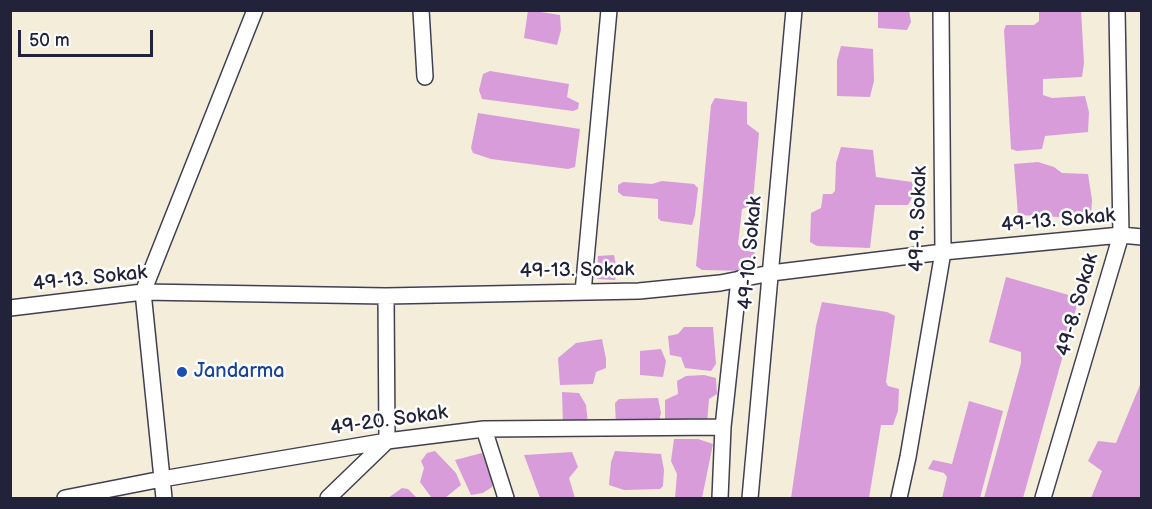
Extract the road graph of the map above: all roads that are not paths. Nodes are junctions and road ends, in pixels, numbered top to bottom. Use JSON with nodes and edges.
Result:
{"nodes":[{"id":1,"x":255,"y":10,"type":"edge"},
{"id":2,"x":421,"y":10,"type":"edge"},
{"id":3,"x":609,"y":10,"type":"edge"},
{"id":4,"x":795,"y":10,"type":"edge"},
{"id":5,"x":941,"y":10,"type":"edge"},
{"id":6,"x":1117,"y":10,"type":"edge"},
{"id":7,"x":425,"y":77,"type":"dead end"},
{"id":8,"x":1121,"y":235,"type":"junction"},
{"id":9,"x":1142,"y":237,"type":"edge"},
{"id":10,"x":943,"y":252,"type":"junction"},
{"id":11,"x":771,"y":273,"type":"junction"},
{"id":12,"x":739,"y":279,"type":"junction"},
{"id":13,"x":143,"y":292,"type":"junction"},
{"id":14,"x":583,"y":292,"type":"junction"},
{"id":15,"x":387,"y":296,"type":"junction"},
{"id":16,"x":10,"y":308,"type":"edge"},
{"id":17,"x":723,"y":427,"type":"junction"},
{"id":18,"x":484,"y":429,"type":"junction"},
{"id":19,"x":387,"y":441,"type":"junction"},
{"id":20,"x":162,"y":479,"type":"junction"},
{"id":21,"x":343,"y":492,"type":"edge"},
{"id":22,"x":65,"y":498,"type":"edge"},
{"id":23,"x":164,"y":498,"type":"edge"},
{"id":24,"x":328,"y":498,"type":"edge"},
{"id":25,"x":506,"y":498,"type":"edge"},
{"id":26,"x":720,"y":498,"type":"edge"},
{"id":27,"x":750,"y":498,"type":"edge"},
{"id":28,"x":899,"y":498,"type":"edge"},
{"id":29,"x":1043,"y":498,"type":"edge"}],
"edges":[{"from":1,"to":13,"type":"street"},
{"from":2,"to":7,"type":"street"},
{"from":3,"to":14,"type":"street"},
{"from":4,"to":11,"type":"street","name":"49-10. Sokak"},
{"from":5,"to":10,"type":"street","name":"49-9. Sokak"},
{"from":6,"to":8,"type":"street","name":"49-8. Sokak"},
{"from":8,"to":9,"type":"street","name":"49-13. Sokak"},
{"from":8,"to":10,"type":"street","name":"49-13. Sokak"},
{"from":8,"to":29,"type":"street","name":"49-8. Sokak"},
{"from":10,"to":11,"type":"street","name":"49-13. Sokak"},
{"from":10,"to":28,"type":"street","name":"49-9. Sokak"},
{"from":11,"to":12,"type":"street","name":"49-13. Sokak"},
{"from":11,"to":27,"type":"street","name":"49-10. Sokak"},
{"from":12,"to":14,"type":"street","name":"49-13. Sokak"},
{"from":12,"to":17,"type":"street","name":"49-10. Sokak"},
{"from":13,"to":15,"type":"street","name":"49-13. Sokak"},
{"from":13,"to":16,"type":"street","name":"49-13. Sokak"},
{"from":13,"to":20,"type":"street"},
{"from":14,"to":15,"type":"street","name":"49-13. Sokak"},
{"from":15,"to":19,"type":"street"},
{"from":17,"to":18,"type":"street","name":"49-20. Sokak"},
{"from":17,"to":26,"type":"street","name":"49-10. Sokak"},
{"from":18,"to":19,"type":"street","name":"49-20. Sokak"},
{"from":18,"to":25,"type":"street"},
{"from":19,"to":20,"type":"street","name":"49-20. Sokak"},
{"from":19,"to":21,"type":"street"},
{"from":20,"to":22,"type":"street","name":"49-20. Sokak"},
{"from":20,"to":23,"type":"street"},
{"from":21,"to":24,"type":"street"}]}
